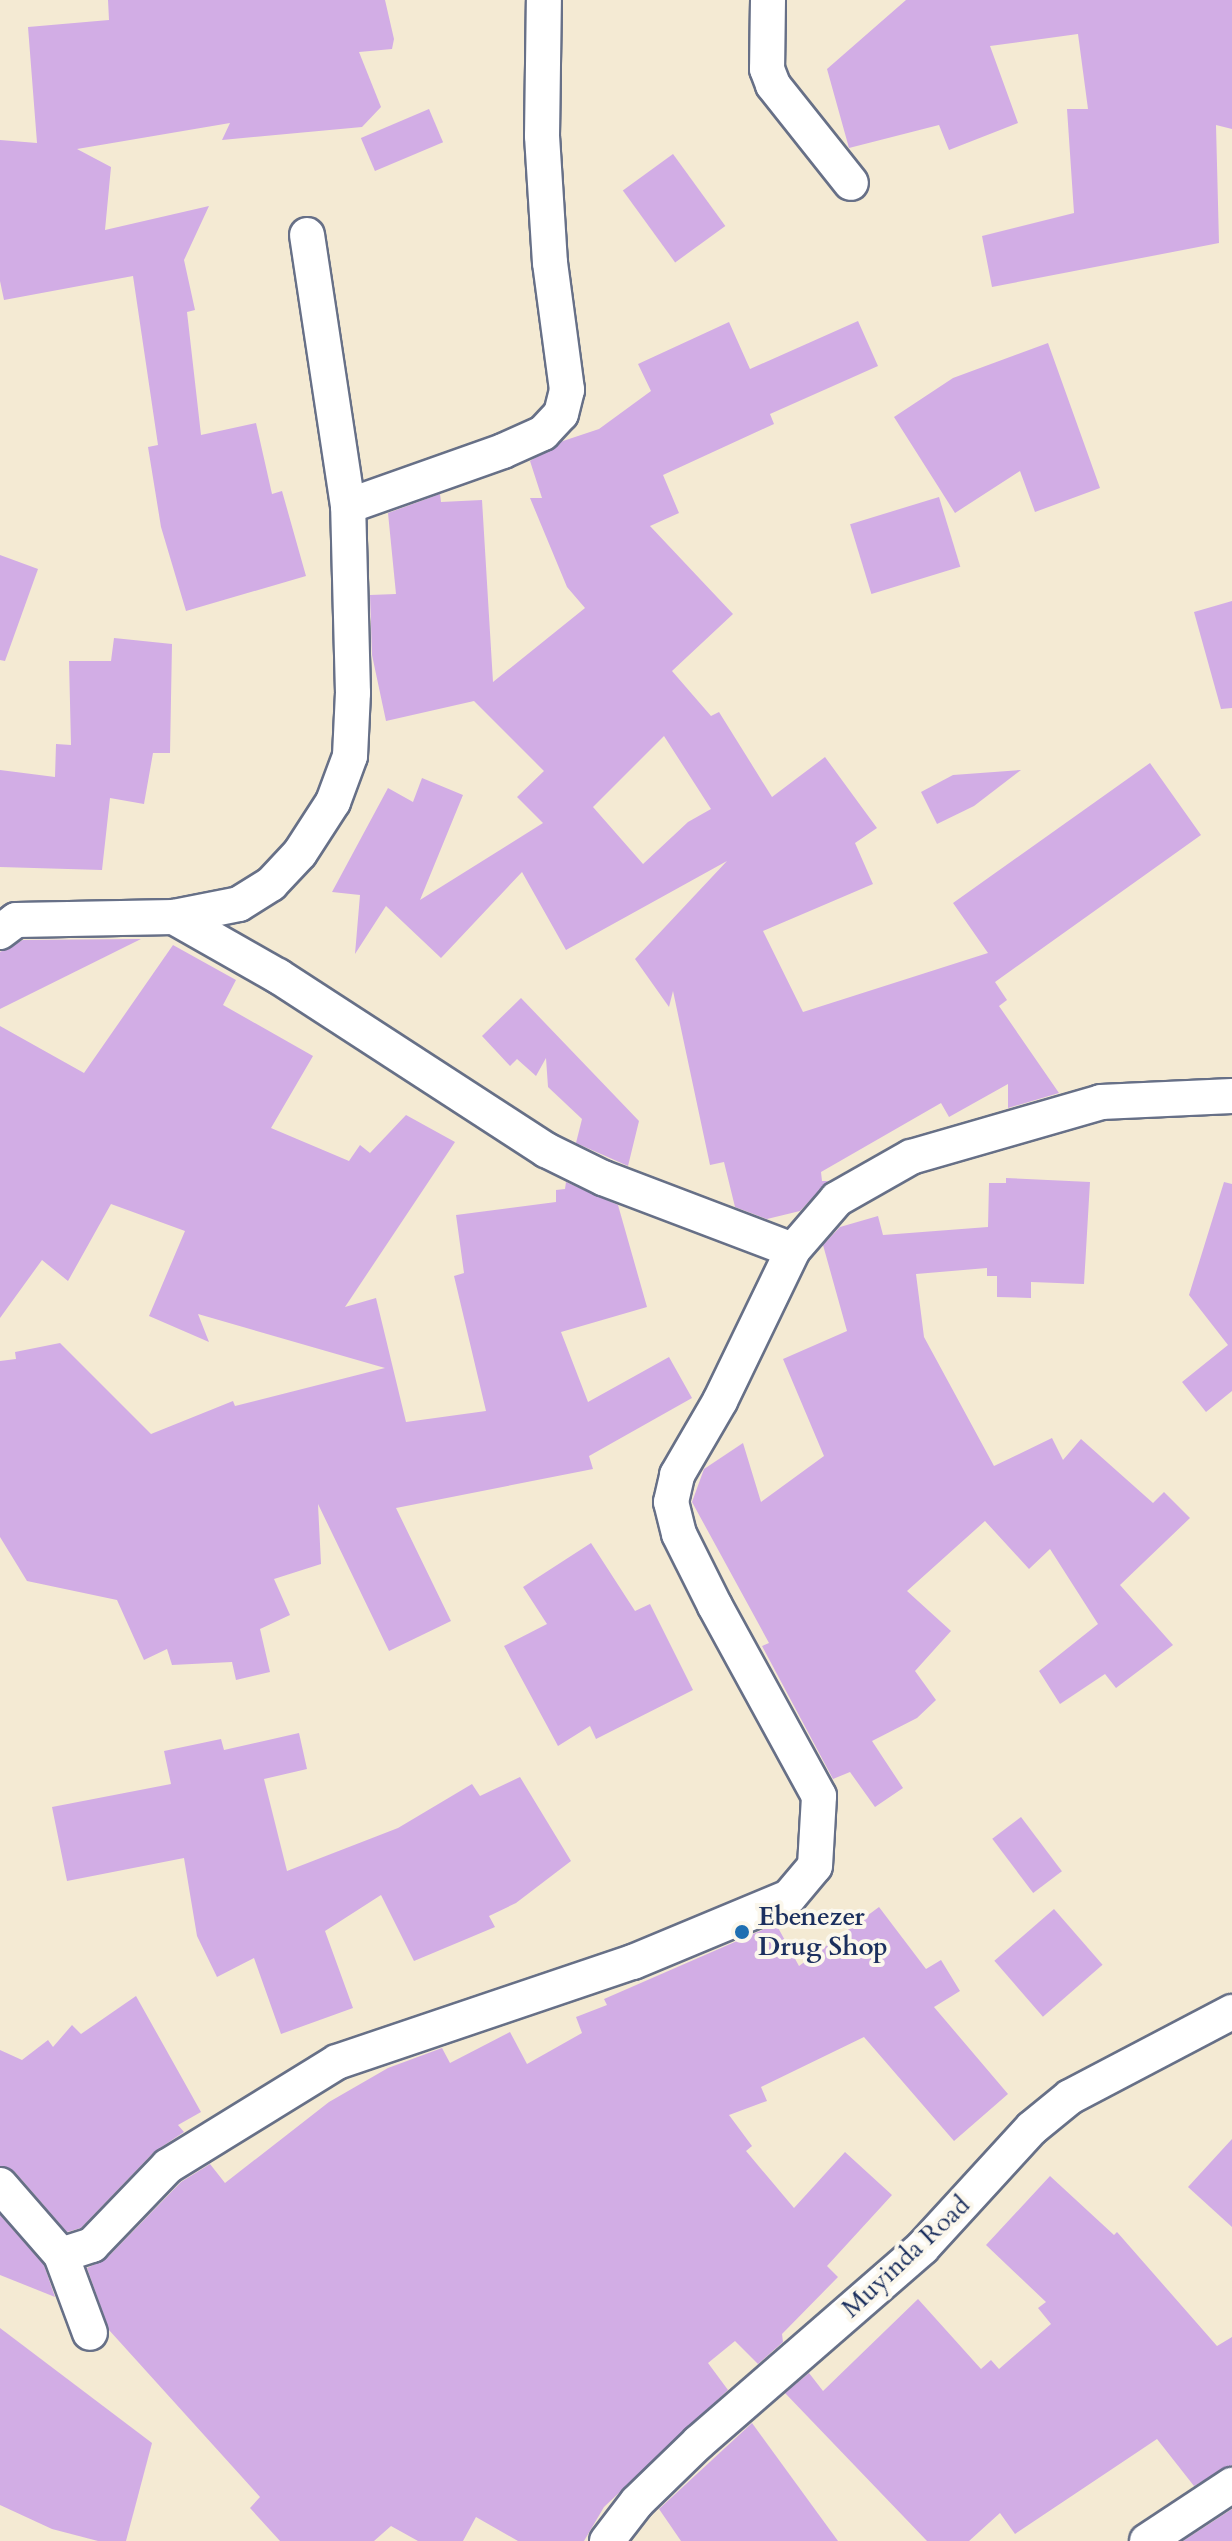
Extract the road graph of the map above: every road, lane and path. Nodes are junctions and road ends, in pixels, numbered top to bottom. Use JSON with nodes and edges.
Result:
{"nodes":[{"id":1,"x":544,"y":0,"type":"edge"},
{"id":2,"x":768,"y":0,"type":"edge"},
{"id":3,"x":851,"y":183,"type":"dead end"},
{"id":4,"x":307,"y":235,"type":"dead end"},
{"id":5,"x":348,"y":506,"type":"junction"},
{"id":6,"x":174,"y":917,"type":"junction"},
{"id":7,"x":0,"y":932,"type":"edge"},
{"id":8,"x":1232,"y":1096,"type":"edge"},
{"id":9,"x":793,"y":1250,"type":"junction"},
{"id":10,"x":1232,"y":2012,"type":"edge"},
{"id":11,"x":0,"y":2185,"type":"edge"},
{"id":12,"x":61,"y":2255,"type":"junction"},
{"id":13,"x":90,"y":2333,"type":"dead end"},
{"id":14,"x":1232,"y":2485,"type":"edge"},
{"id":15,"x":607,"y":2541,"type":"edge"},
{"id":16,"x":1147,"y":2541,"type":"edge"}],
"edges":[{"from":1,"to":5,"type":"street"},
{"from":2,"to":3,"type":"street"},
{"from":4,"to":5,"type":"street"},
{"from":5,"to":6,"type":"street"},
{"from":6,"to":7,"type":"street"},
{"from":6,"to":9,"type":"street"},
{"from":8,"to":9,"type":"street"},
{"from":9,"to":12,"type":"street"},
{"from":10,"to":15,"type":"street","name":"Muyinda Road"},
{"from":11,"to":12,"type":"street"},
{"from":12,"to":13,"type":"street"},
{"from":14,"to":16,"type":"street"}]}
